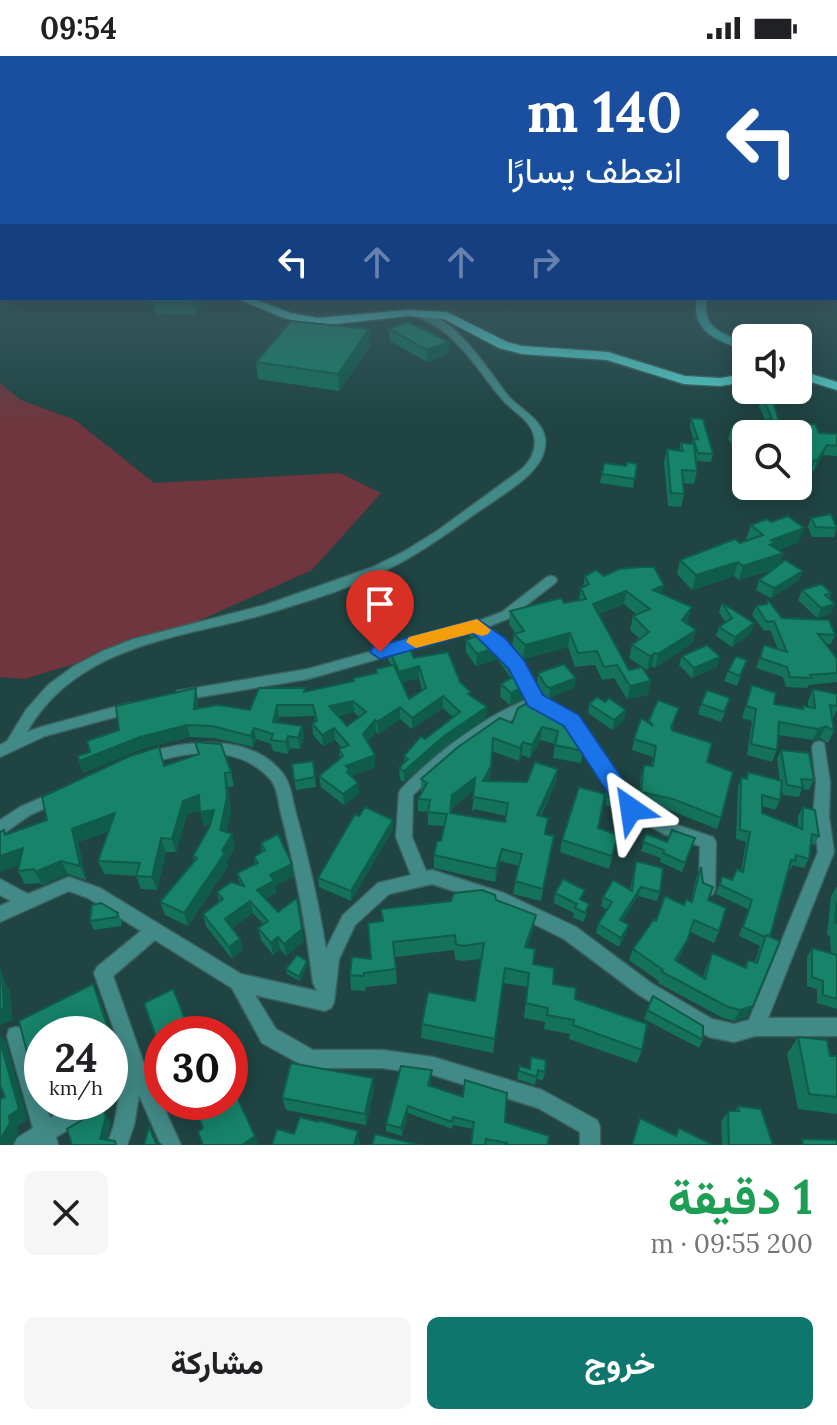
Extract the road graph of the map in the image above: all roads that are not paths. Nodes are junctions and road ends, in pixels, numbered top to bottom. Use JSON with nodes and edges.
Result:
{"nodes":[{"id":1,"x":436,"y":322,"type":"edge"},
{"id":2,"x":458,"y":322,"type":"edge"},
{"id":3,"x":702,"y":322,"type":"edge"},
{"id":4,"x":732,"y":341,"type":"edge"},
{"id":5,"x":812,"y":378,"type":"edge"},
{"id":6,"x":732,"y":380,"type":"edge"},
{"id":7,"x":837,"y":386,"type":"edge"},
{"id":8,"x":551,"y":580,"type":"dead end"},
{"id":9,"x":477,"y":626,"type":"junction"},
{"id":10,"x":173,"y":698,"type":"edge"},
{"id":11,"x":536,"y":701,"type":"junction"},
{"id":12,"x":144,"y":704,"type":"edge"},
{"id":13,"x":819,"y":747,"type":"dead end"},
{"id":14,"x":6,"y":748,"type":"edge"},
{"id":15,"x":126,"y":767,"type":"edge"},
{"id":16,"x":68,"y":792,"type":"edge"},
{"id":17,"x":0,"y":829,"type":"edge"},
{"id":18,"x":421,"y":880,"type":"junction"},
{"id":19,"x":0,"y":886,"type":"edge"},
{"id":20,"x":707,"y":889,"type":"edge"},
{"id":21,"x":27,"y":902,"type":"junction"},
{"id":22,"x":0,"y":914,"type":"edge"},
{"id":23,"x":154,"y":931,"type":"junction"},
{"id":24,"x":238,"y":982,"type":"junction"},
{"id":25,"x":325,"y":1002,"type":"junction"},
{"id":26,"x":755,"y":1027,"type":"junction"},
{"id":27,"x":837,"y":1027,"type":"edge"},
{"id":28,"x":16,"y":1036,"type":"dead end"},
{"id":29,"x":134,"y":1072,"type":"junction"},
{"id":30,"x":128,"y":1077,"type":"edge"},
{"id":31,"x":72,"y":1120,"type":"edge"},
{"id":32,"x":46,"y":1139,"type":"edge"},
{"id":33,"x":24,"y":1145,"type":"edge"},
{"id":34,"x":117,"y":1145,"type":"edge"},
{"id":35,"x":171,"y":1145,"type":"edge"},
{"id":36,"x":590,"y":1145,"type":"edge"}],
"edges":[{"from":1,"to":14,"type":"street"},
{"from":2,"to":6,"type":"main road"},
{"from":3,"to":4,"type":"street"},
{"from":5,"to":7,"type":"main road"},
{"from":8,"to":9,"type":"street"},
{"from":9,"to":10,"type":"street"},
{"from":9,"to":11,"type":"street"},
{"from":11,"to":18,"type":"street"},
{"from":11,"to":20,"type":"street"},
{"from":12,"to":14,"type":"street"},
{"from":13,"to":26,"type":"street"},
{"from":15,"to":25,"type":"street"},
{"from":16,"to":17,"type":"street"},
{"from":18,"to":25,"type":"street"},
{"from":18,"to":26,"type":"street"},
{"from":19,"to":21,"type":"street"},
{"from":21,"to":22,"type":"street"},
{"from":21,"to":23,"type":"street"},
{"from":23,"to":24,"type":"street"},
{"from":23,"to":29,"type":"street"},
{"from":24,"to":25,"type":"street"},
{"from":24,"to":36,"type":"street"},
{"from":26,"to":27,"type":"street"},
{"from":28,"to":32,"type":"street"},
{"from":29,"to":30,"type":"street"},
{"from":29,"to":34,"type":"street"},
{"from":29,"to":35,"type":"street"},
{"from":31,"to":32,"type":"street"},
{"from":32,"to":33,"type":"street"}]}
